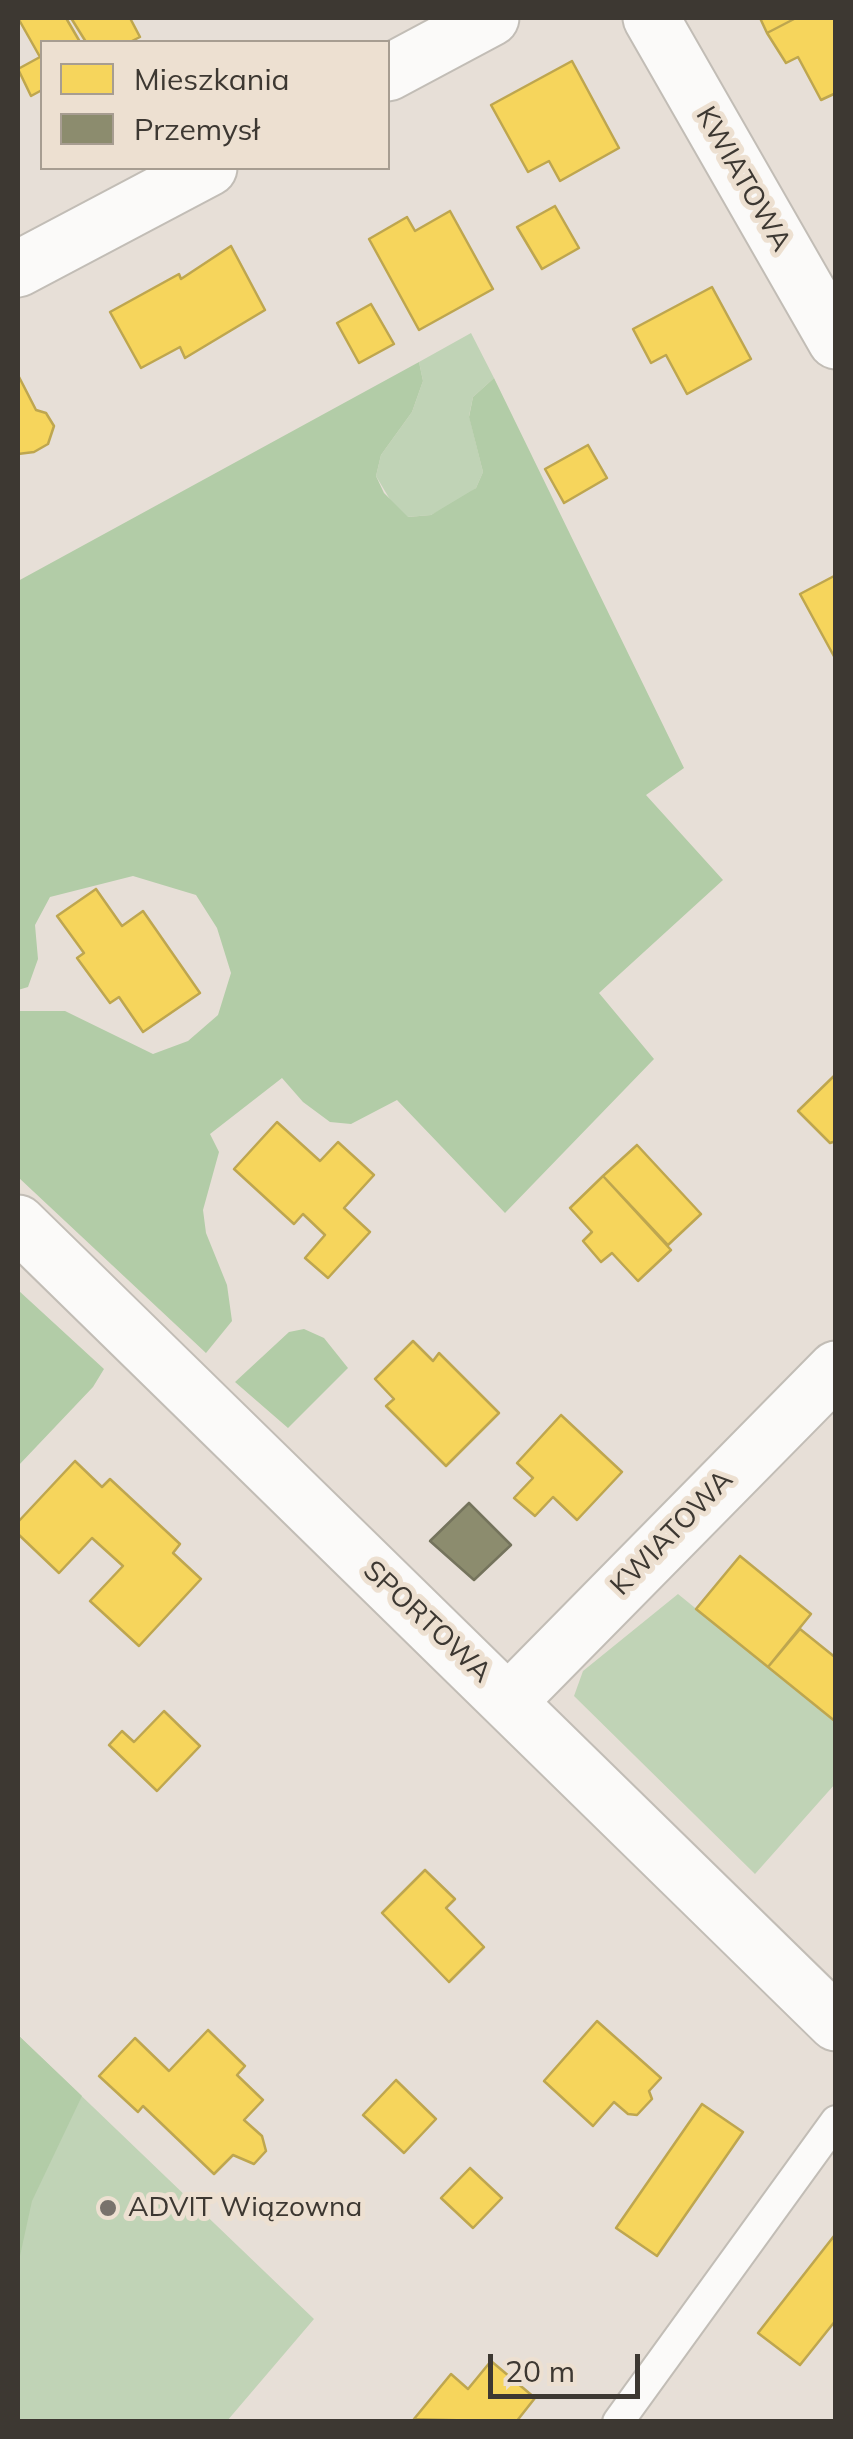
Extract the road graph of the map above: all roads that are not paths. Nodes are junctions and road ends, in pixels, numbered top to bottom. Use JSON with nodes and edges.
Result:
{"nodes":[{"id":1,"x":491,"y":18,"type":"edge"},
{"id":2,"x":652,"y":18,"type":"edge"},
{"id":3,"x":390,"y":72,"type":"edge"},
{"id":4,"x":205,"y":170,"type":"edge"},
{"id":5,"x":18,"y":270,"type":"edge"},
{"id":6,"x":836,"y":340,"type":"edge"},
{"id":7,"x":18,"y":1223,"type":"edge"},
{"id":8,"x":836,"y":1369,"type":"edge"},
{"id":9,"x":510,"y":1700,"type":"junction"},
{"id":10,"x":836,"y":2023,"type":"edge"},
{"id":11,"x":836,"y":2121,"type":"edge"},
{"id":12,"x":618,"y":2422,"type":"edge"}],
"edges":[{"from":1,"to":3,"type":"street"},
{"from":2,"to":6,"type":"street","name":"KWIATOWA"},
{"from":4,"to":5,"type":"street"},
{"from":7,"to":9,"type":"street","name":"SPORTOWA"},
{"from":8,"to":9,"type":"street","name":"KWIATOWA"},
{"from":9,"to":10,"type":"street","name":"SPORTOWA"},
{"from":11,"to":12,"type":"lane"}]}
